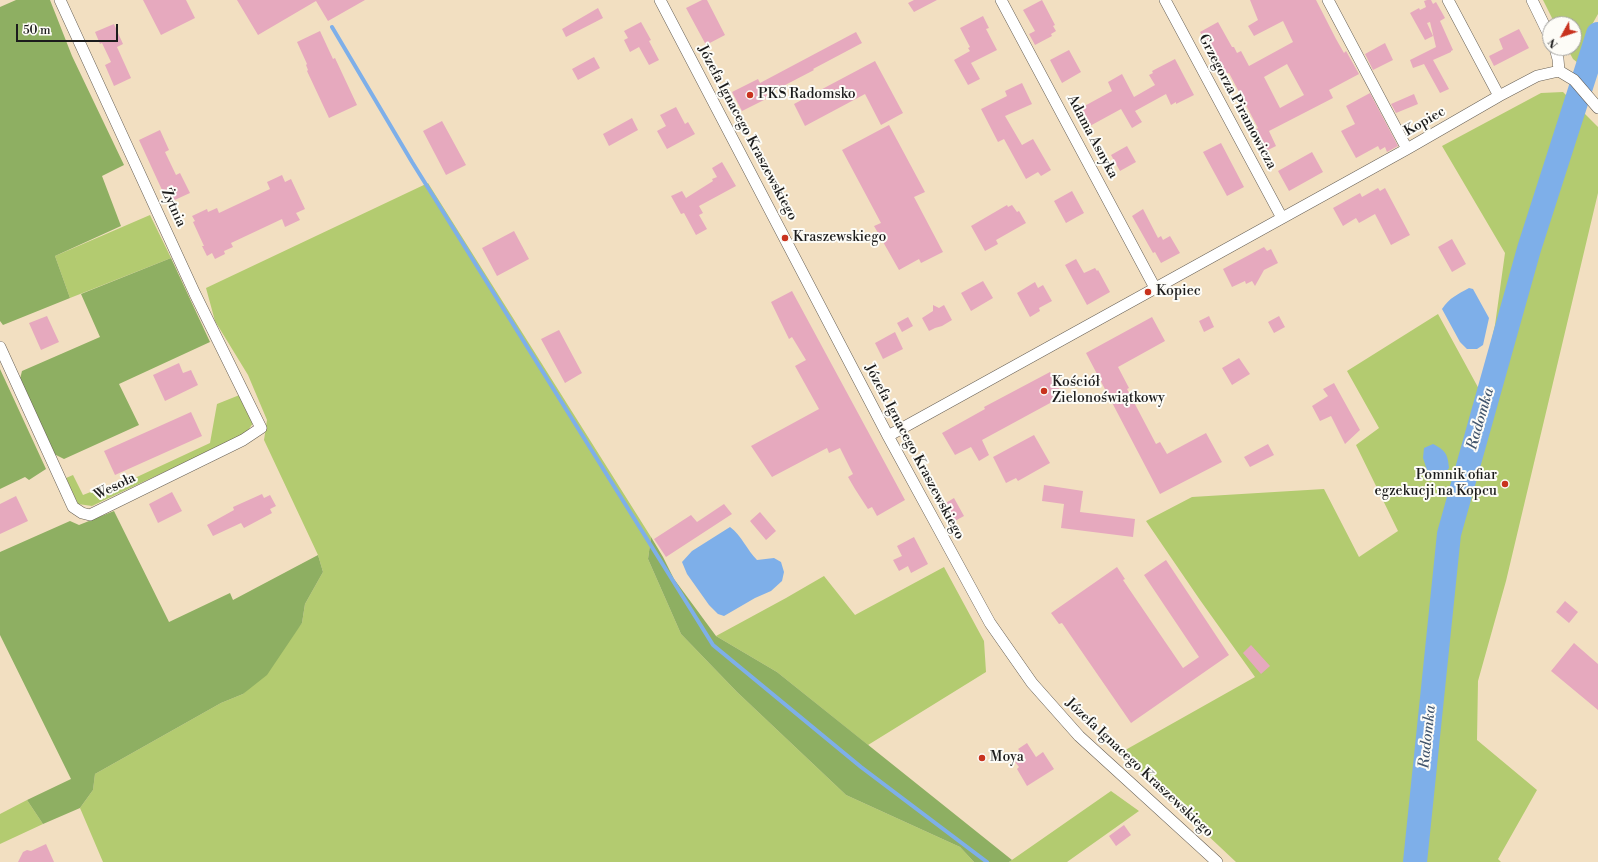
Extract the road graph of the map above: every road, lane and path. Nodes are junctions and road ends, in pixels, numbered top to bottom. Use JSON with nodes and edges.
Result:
{"nodes":[{"id":1,"x":60,"y":0,"type":"edge"},
{"id":2,"x":660,"y":0,"type":"edge"},
{"id":3,"x":1002,"y":0,"type":"edge"},
{"id":4,"x":1166,"y":0,"type":"edge"},
{"id":5,"x":1328,"y":0,"type":"edge"},
{"id":6,"x":1448,"y":0,"type":"edge"},
{"id":7,"x":1532,"y":0,"type":"edge"},
{"id":8,"x":1542,"y":21,"type":"edge"},
{"id":9,"x":1557,"y":56,"type":"edge"},
{"id":10,"x":1559,"y":71,"type":"junction"},
{"id":11,"x":1499,"y":96,"type":"junction"},
{"id":12,"x":1598,"y":108,"type":"edge"},
{"id":13,"x":1407,"y":149,"type":"junction"},
{"id":14,"x":1282,"y":218,"type":"junction"},
{"id":15,"x":1155,"y":288,"type":"junction"},
{"id":16,"x":0,"y":347,"type":"edge"},
{"id":17,"x":261,"y":428,"type":"joint"},
{"id":18,"x":888,"y":436,"type":"junction"},
{"id":19,"x":1217,"y":862,"type":"edge"}],
"edges":[{"from":1,"to":17,"type":"street","name":"Żytnia"},
{"from":2,"to":18,"type":"street","name":"Józefa Ignacego Kraszewskiego"},
{"from":3,"to":15,"type":"street","name":"Adama Asnyka"},
{"from":4,"to":14,"type":"street","name":"Grzegorza Piramowicza"},
{"from":5,"to":13,"type":"street"},
{"from":6,"to":11,"type":"street"},
{"from":7,"to":8,"type":"street"},
{"from":9,"to":10,"type":"street"},
{"from":10,"to":11,"type":"street","name":"Kopiec"},
{"from":10,"to":12,"type":"street"},
{"from":11,"to":13,"type":"street","name":"Kopiec"},
{"from":13,"to":14,"type":"street","name":"Kopiec"},
{"from":14,"to":15,"type":"street","name":"Kopiec"},
{"from":15,"to":18,"type":"street","name":"Kopiec"},
{"from":16,"to":17,"type":"street","name":"Wesoła"},
{"from":18,"to":19,"type":"street","name":"Józefa Ignacego Kraszewskiego"}]}
